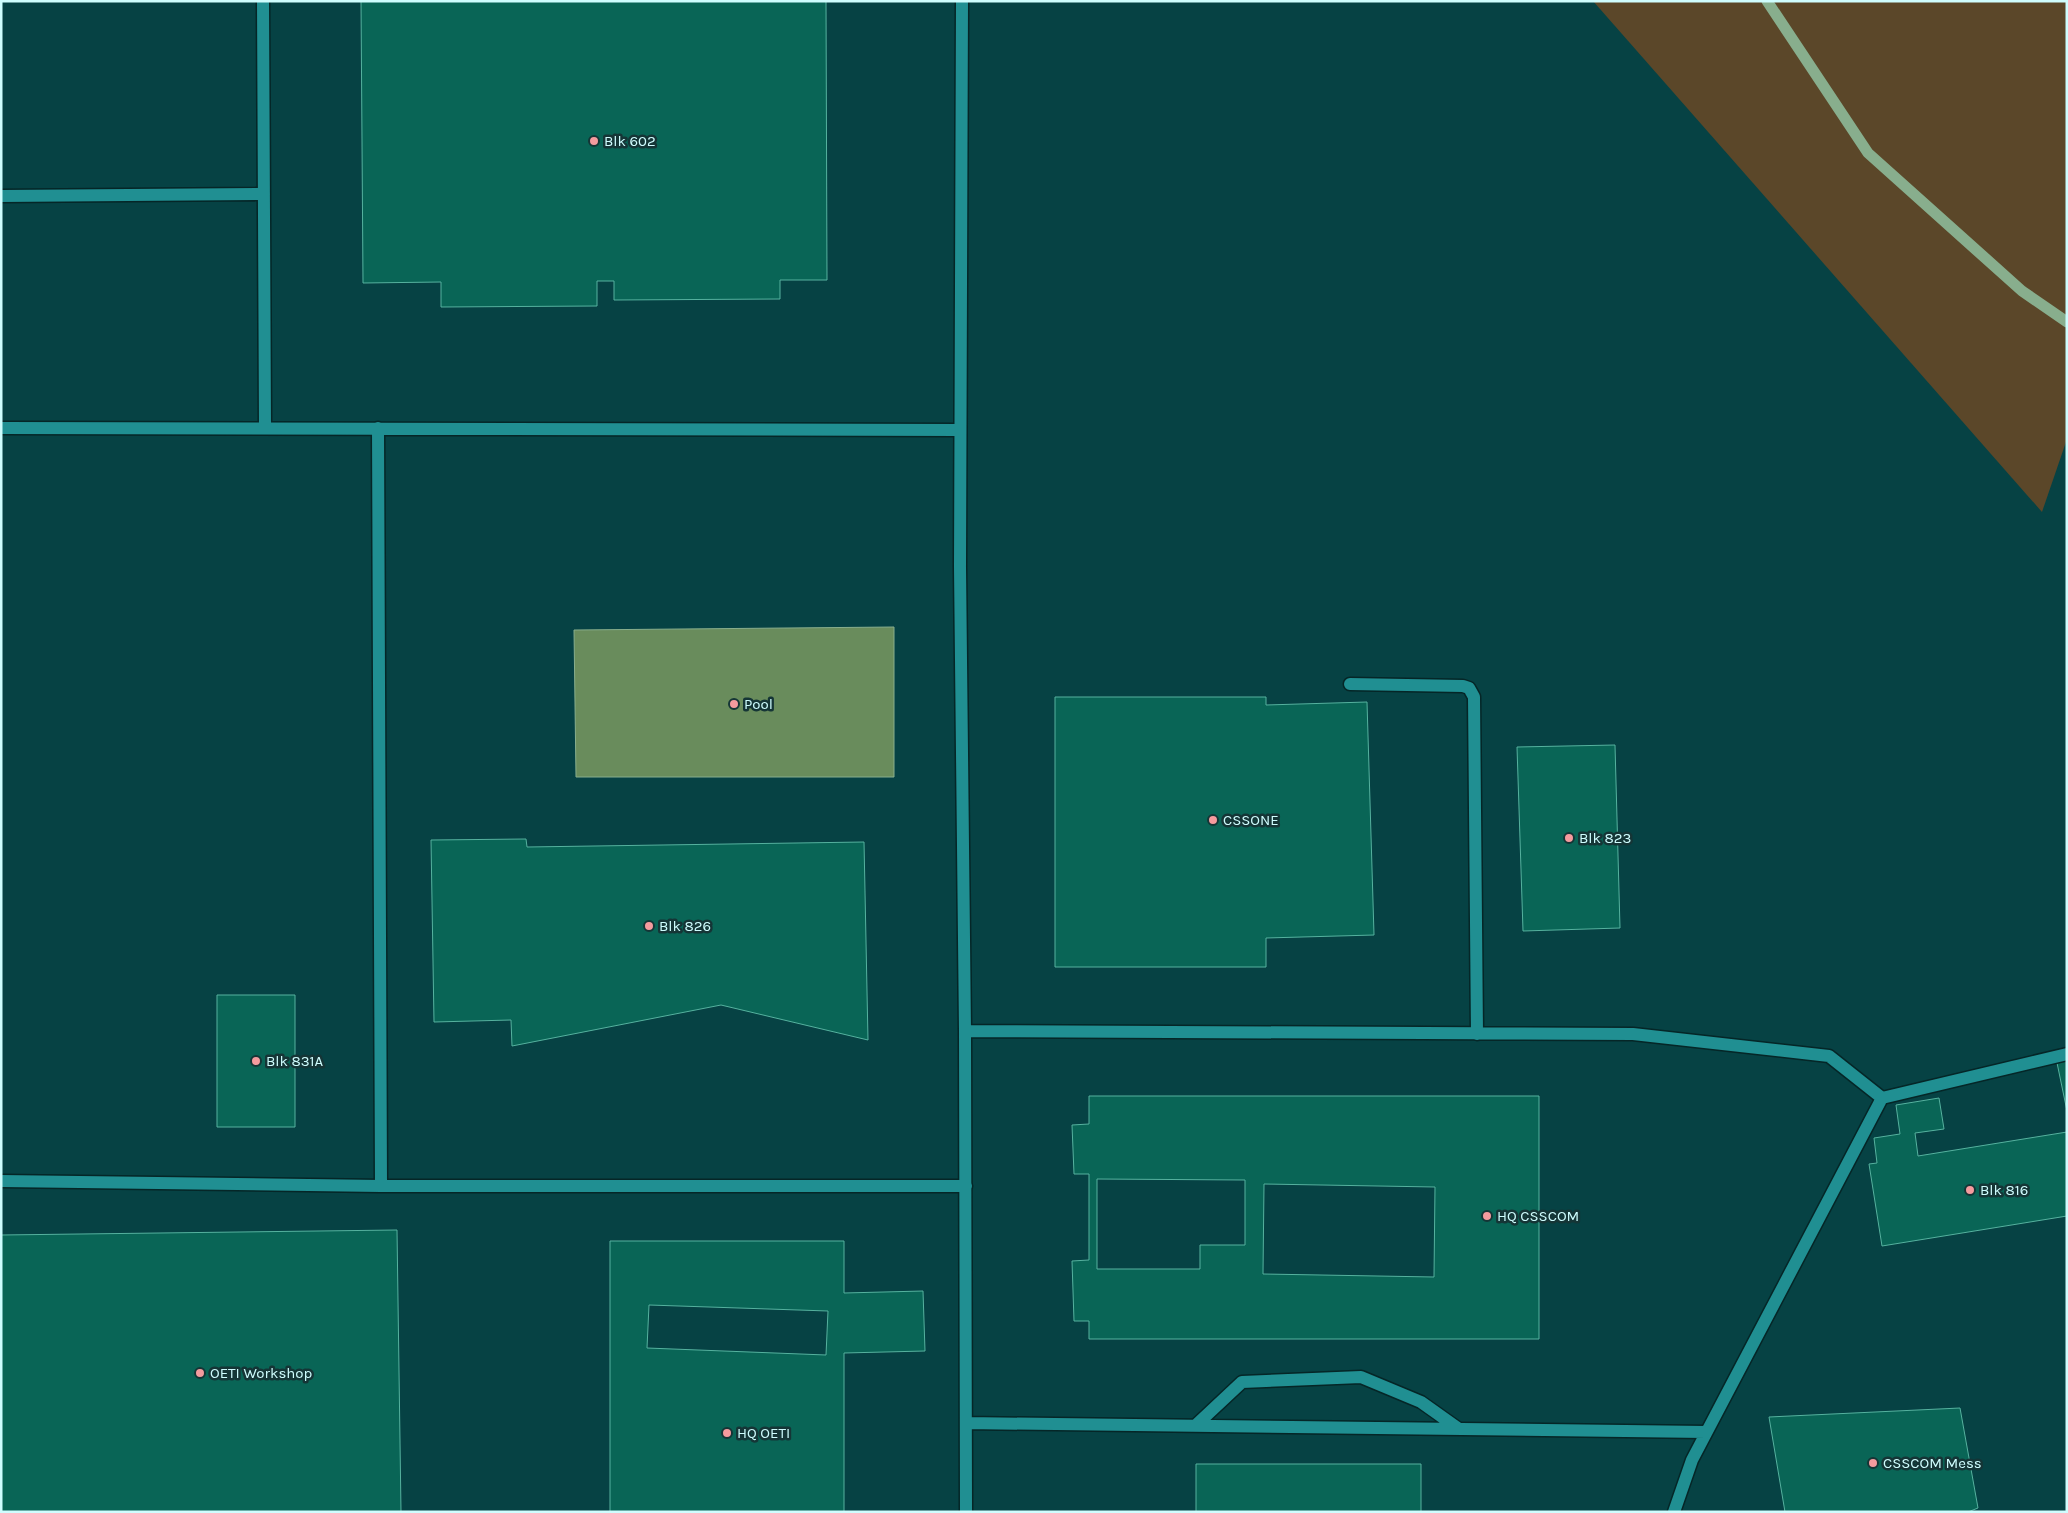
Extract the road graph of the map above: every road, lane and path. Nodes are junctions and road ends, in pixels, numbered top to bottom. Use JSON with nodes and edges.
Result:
{"nodes":[{"id":1,"x":263,"y":1,"type":"edge"},
{"id":2,"x":962,"y":1,"type":"edge"},
{"id":3,"x":264,"y":194,"type":"junction"},
{"id":4,"x":1,"y":196,"type":"edge"},
{"id":5,"x":1,"y":428,"type":"edge"},
{"id":6,"x":265,"y":428,"type":"junction"},
{"id":7,"x":378,"y":428,"type":"junction"},
{"id":8,"x":960,"y":430,"type":"junction"},
{"id":9,"x":1350,"y":684,"type":"dead end"},
{"id":10,"x":965,"y":1031,"type":"junction"},
{"id":11,"x":1477,"y":1034,"type":"junction"},
{"id":12,"x":2067,"y":1054,"type":"edge"},
{"id":13,"x":1882,"y":1098,"type":"junction"},
{"id":14,"x":1,"y":1181,"type":"edge"},
{"id":15,"x":381,"y":1186,"type":"junction"},
{"id":16,"x":966,"y":1186,"type":"junction"},
{"id":17,"x":966,"y":1423,"type":"junction"},
{"id":18,"x":1195,"y":1426,"type":"junction"},
{"id":19,"x":1459,"y":1429,"type":"junction"},
{"id":20,"x":1706,"y":1432,"type":"junction"},
{"id":21,"x":966,"y":1512,"type":"edge"},
{"id":22,"x":1674,"y":1512,"type":"edge"}],
"edges":[{"from":1,"to":3,"type":"lane"},
{"from":2,"to":8,"type":"lane"},
{"from":3,"to":4,"type":"lane"},
{"from":3,"to":6,"type":"lane"},
{"from":5,"to":6,"type":"lane"},
{"from":6,"to":7,"type":"lane"},
{"from":7,"to":8,"type":"lane"},
{"from":7,"to":15,"type":"lane"},
{"from":8,"to":10,"type":"lane"},
{"from":9,"to":11,"type":"lane"},
{"from":10,"to":11,"type":"lane"},
{"from":10,"to":16,"type":"lane"},
{"from":11,"to":13,"type":"lane"},
{"from":12,"to":13,"type":"lane"},
{"from":13,"to":20,"type":"lane"},
{"from":14,"to":15,"type":"lane"},
{"from":15,"to":16,"type":"lane"},
{"from":16,"to":17,"type":"lane"},
{"from":17,"to":18,"type":"lane"},
{"from":17,"to":21,"type":"lane"},
{"from":18,"to":19,"type":"lane"},
{"from":18,"to":19,"type":"lane"},
{"from":19,"to":20,"type":"lane"},
{"from":20,"to":22,"type":"lane"}]}
